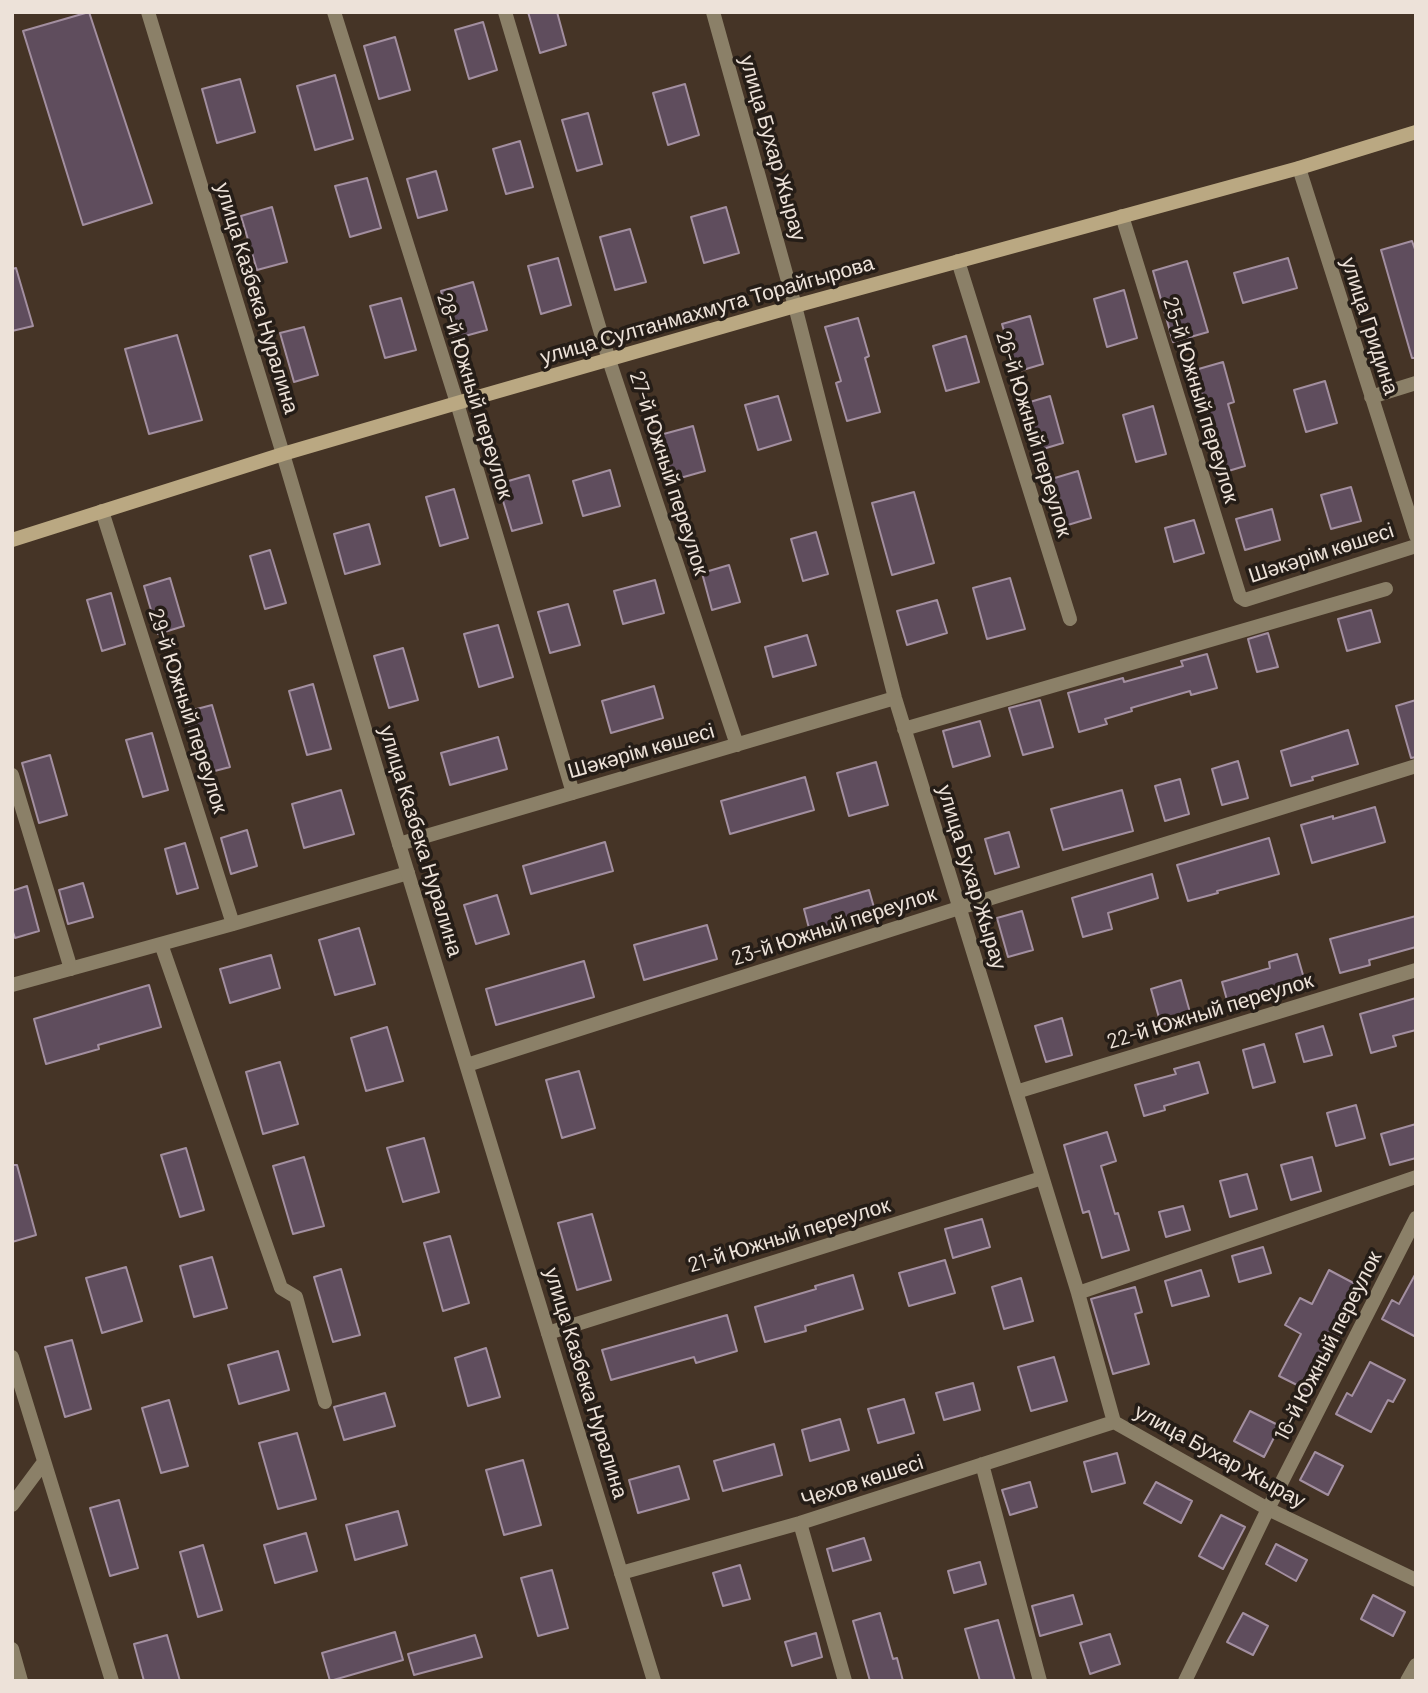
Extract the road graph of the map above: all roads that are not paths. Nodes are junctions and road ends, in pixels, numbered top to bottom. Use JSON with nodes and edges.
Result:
{"nodes":[{"id":1,"x":148,"y":12,"type":"edge"},
{"id":2,"x":334,"y":12,"type":"edge"},
{"id":3,"x":505,"y":12,"type":"edge"},
{"id":4,"x":713,"y":12,"type":"edge"},
{"id":5,"x":1416,"y":132,"type":"edge"},
{"id":6,"x":1299,"y":168,"type":"junction"},
{"id":7,"x":1122,"y":216,"type":"junction"},
{"id":8,"x":958,"y":261,"type":"junction"},
{"id":9,"x":795,"y":306,"type":"junction"},
{"id":10,"x":608,"y":360,"type":"junction"},
{"id":11,"x":1416,"y":383,"type":"edge"},
{"id":12,"x":1371,"y":397,"type":"junction"},
{"id":13,"x":457,"y":403,"type":"junction"},
{"id":14,"x":283,"y":454,"type":"junction"},
{"id":15,"x":102,"y":511,"type":"junction"},
{"id":16,"x":1416,"y":536,"type":"edge"},
{"id":17,"x":12,"y":540,"type":"edge"},
{"id":18,"x":1416,"y":545,"type":"edge"},
{"id":19,"x":1386,"y":589,"type":"dead end"},
{"id":20,"x":1240,"y":597,"type":"joint"},
{"id":21,"x":1070,"y":619,"type":"dead end"},
{"id":22,"x":895,"y":698,"type":"junction"},
{"id":23,"x":904,"y":729,"type":"junction"},
{"id":24,"x":737,"y":745,"type":"junction"},
{"id":25,"x":1416,"y":766,"type":"edge"},
{"id":26,"x":12,"y":775,"type":"edge"},
{"id":27,"x":573,"y":793,"type":"junction"},
{"id":28,"x":400,"y":844,"type":"junction"},
{"id":29,"x":408,"y":873,"type":"junction"},
{"id":30,"x":959,"y":908,"type":"junction"},
{"id":31,"x":233,"y":924,"type":"junction"},
{"id":32,"x":161,"y":944,"type":"junction"},
{"id":33,"x":71,"y":969,"type":"junction"},
{"id":34,"x":1416,"y":970,"type":"edge"},
{"id":35,"x":12,"y":985,"type":"edge"},
{"id":36,"x":467,"y":1065,"type":"junction"},
{"id":37,"x":1016,"y":1092,"type":"junction"},
{"id":38,"x":1416,"y":1177,"type":"edge"},
{"id":39,"x":1042,"y":1178,"type":"junction"},
{"id":40,"x":1416,"y":1218,"type":"edge"},
{"id":41,"x":1077,"y":1293,"type":"junction"},
{"id":42,"x":548,"y":1333,"type":"junction"},
{"id":43,"x":12,"y":1357,"type":"edge"},
{"id":44,"x":325,"y":1402,"type":"dead end"},
{"id":45,"x":1114,"y":1422,"type":"junction"},
{"id":46,"x":44,"y":1462,"type":"junction"},
{"id":47,"x":982,"y":1464,"type":"junction"},
{"id":48,"x":12,"y":1505,"type":"edge"},
{"id":49,"x":1268,"y":1510,"type":"junction"},
{"id":50,"x":800,"y":1523,"type":"junction"},
{"id":51,"x":621,"y":1573,"type":"junction"},
{"id":52,"x":1416,"y":1580,"type":"edge"},
{"id":53,"x":12,"y":1649,"type":"edge"},
{"id":54,"x":1416,"y":1665,"type":"edge"},
{"id":55,"x":21,"y":1681,"type":"edge"},
{"id":56,"x":112,"y":1681,"type":"edge"},
{"id":57,"x":654,"y":1681,"type":"edge"},
{"id":58,"x":845,"y":1681,"type":"edge"},
{"id":59,"x":1040,"y":1681,"type":"edge"},
{"id":60,"x":1185,"y":1681,"type":"edge"},
{"id":61,"x":1407,"y":1681,"type":"edge"}],
"edges":[{"from":1,"to":14,"type":"street","name":"улица Казбека Нуралина"},
{"from":2,"to":13,"type":"street","name":"28-й Южный переулок"},
{"from":3,"to":10,"type":"street","name":"27-й Южный переулок"},
{"from":4,"to":9,"type":"street","name":"улица Бухар Жырау"},
{"from":5,"to":6,"type":"main road","name":"улица Султанмахмута Торайгырова"},
{"from":6,"to":7,"type":"main road","name":"улица Султанмахмута Торайгырова"},
{"from":6,"to":12,"type":"street","name":"улица Гридина"},
{"from":7,"to":8,"type":"main road","name":"улица Султанмахмута Торайгырова"},
{"from":7,"to":20,"type":"street","name":"25-й Южный переулок"},
{"from":8,"to":9,"type":"main road","name":"улица Султанмахмута Торайгырова"},
{"from":8,"to":21,"type":"street","name":"26-й Южный переулок"},
{"from":9,"to":10,"type":"main road","name":"улица Султанмахмута Торайгырова"},
{"from":9,"to":22,"type":"street","name":"улица Бухар Жырау"},
{"from":10,"to":13,"type":"main road","name":"улица Султанмахмута Торайгырова"},
{"from":10,"to":24,"type":"street","name":"27-й Южный переулок"},
{"from":11,"to":12,"type":"street"},
{"from":12,"to":16,"type":"street","name":"улица Гридина"},
{"from":13,"to":14,"type":"main road","name":"улица Султанмахмута Торайгырова"},
{"from":13,"to":27,"type":"street","name":"28-й Южный переулок"},
{"from":14,"to":15,"type":"main road","name":"улица Султанмахмута Торайгырова"},
{"from":14,"to":28,"type":"street","name":"улица Казбека Нуралина"},
{"from":15,"to":17,"type":"main road","name":"улица Султанмахмута Торайгырова"},
{"from":15,"to":31,"type":"street","name":"29-й Южный переулок"},
{"from":18,"to":20,"type":"street","name":"Шәкәрім көшесі"},
{"from":19,"to":23,"type":"street"},
{"from":22,"to":23,"type":"street","name":"улица Бухар Жырау"},
{"from":22,"to":24,"type":"street","name":"Шәкәрім көшесі"},
{"from":23,"to":30,"type":"street","name":"улица Бухар Жырау"},
{"from":24,"to":27,"type":"street","name":"Шәкәрім көшесі"},
{"from":25,"to":30,"type":"street","name":"23-й Южный переулок"},
{"from":26,"to":33,"type":"street"},
{"from":27,"to":28,"type":"street","name":"Шәкәрім көшесі"},
{"from":28,"to":29,"type":"street","name":"улица Казбека Нуралина"},
{"from":29,"to":31,"type":"street"},
{"from":29,"to":36,"type":"street","name":"улица Казбека Нуралина"},
{"from":30,"to":36,"type":"street","name":"23-й Южный переулок"},
{"from":30,"to":37,"type":"street","name":"улица Бухар Жырау"},
{"from":31,"to":32,"type":"street"},
{"from":32,"to":33,"type":"street"},
{"from":32,"to":44,"type":"street"},
{"from":33,"to":35,"type":"street"},
{"from":34,"to":37,"type":"street","name":"22-й Южный переулок"},
{"from":36,"to":42,"type":"street","name":"улица Казбека Нуралина"},
{"from":37,"to":39,"type":"street","name":"улица Бухар Жырау"},
{"from":38,"to":41,"type":"street"},
{"from":39,"to":41,"type":"street","name":"улица Бухар Жырау"},
{"from":39,"to":42,"type":"street","name":"21-й Южный переулок"},
{"from":40,"to":49,"type":"street","name":"16-й Южный переулок"},
{"from":41,"to":45,"type":"street","name":"улица Бухар Жырау"},
{"from":42,"to":51,"type":"street","name":"улица Казбека Нуралина"},
{"from":43,"to":46,"type":"street"},
{"from":45,"to":47,"type":"street","name":"Чехов көшесі"},
{"from":45,"to":49,"type":"street","name":"улица Бухар Жырау"},
{"from":46,"to":48,"type":"street"},
{"from":46,"to":56,"type":"street"},
{"from":47,"to":50,"type":"street","name":"Чехов көшесі"},
{"from":47,"to":59,"type":"street"},
{"from":49,"to":52,"type":"street","name":"улица Бухар Жырау"},
{"from":49,"to":60,"type":"street","name":"16-й Южный переулок"},
{"from":50,"to":51,"type":"street","name":"Чехов көшесі"},
{"from":50,"to":58,"type":"street"},
{"from":51,"to":57,"type":"street","name":"улица Казбека Нуралина"},
{"from":53,"to":55,"type":"street"},
{"from":54,"to":61,"type":"street"}]}
